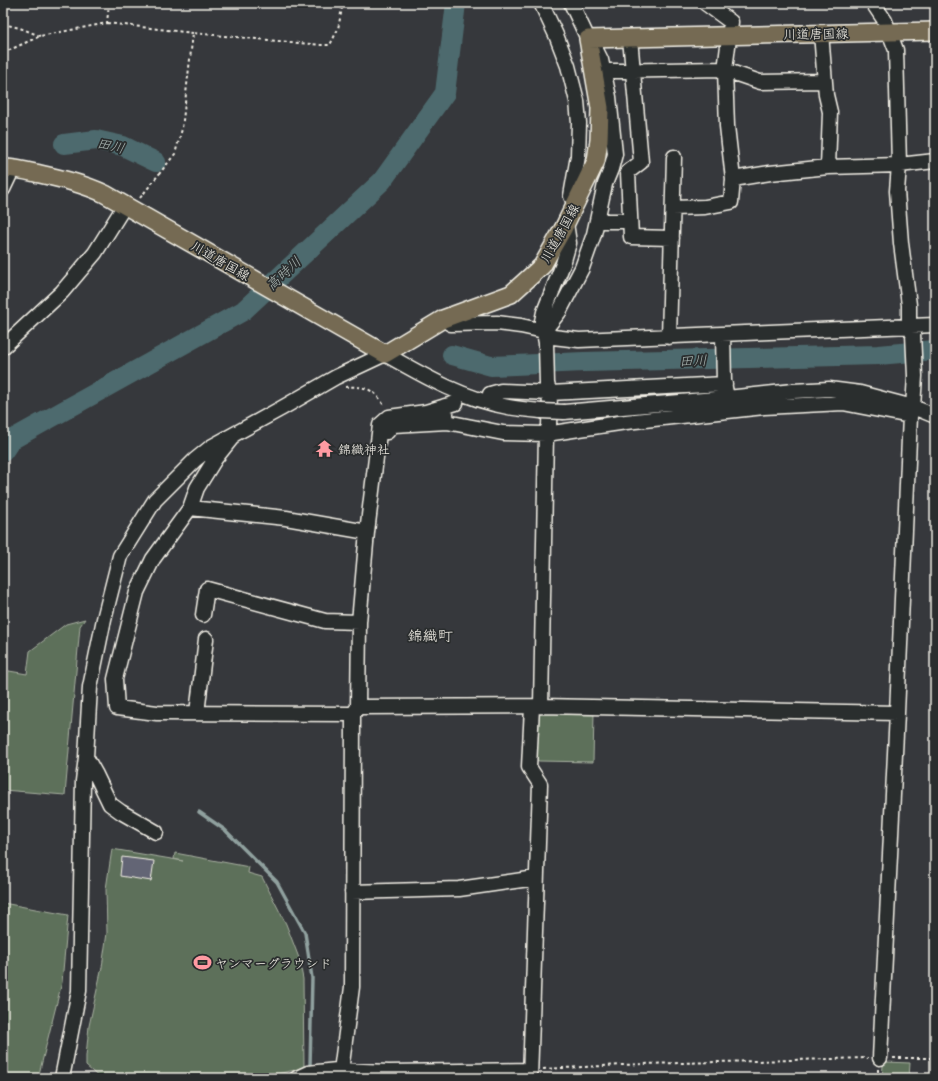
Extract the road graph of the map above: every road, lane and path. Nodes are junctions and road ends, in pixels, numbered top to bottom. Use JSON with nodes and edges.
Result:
{"nodes":[{"id":1,"x":109,"y":3,"type":"edge"},
{"id":2,"x":343,"y":3,"type":"edge"},
{"id":3,"x":541,"y":3,"type":"edge"},
{"id":4,"x":571,"y":3,"type":"edge"},
{"id":5,"x":705,"y":3,"type":"edge"},
{"id":6,"x":873,"y":3,"type":"edge"},
{"id":7,"x":107,"y":23,"type":"junction"},
{"id":8,"x":3,"y":24,"type":"edge"},
{"id":9,"x":935,"y":31,"type":"edge"},
{"id":10,"x":889,"y":32,"type":"junction"},
{"id":11,"x":193,"y":33,"type":"junction"},
{"id":12,"x":821,"y":33,"type":"junction"},
{"id":13,"x":40,"y":36,"type":"junction"},
{"id":14,"x":728,"y":36,"type":"junction"},
{"id":15,"x":630,"y":38,"type":"junction"},
{"id":16,"x":589,"y":45,"type":"junction"},
{"id":17,"x":3,"y":53,"type":"edge"},
{"id":18,"x":725,"y":70,"type":"junction"},
{"id":19,"x":604,"y":71,"type":"junction"},
{"id":20,"x":633,"y":72,"type":"junction"},
{"id":21,"x":824,"y":81,"type":"junction"},
{"id":22,"x":674,"y":157,"type":"dead end"},
{"id":23,"x":935,"y":161,"type":"edge"},
{"id":24,"x":899,"y":165,"type":"junction"},
{"id":25,"x":828,"y":167,"type":"junction"},
{"id":26,"x":8,"y":168,"type":"edge"},
{"id":27,"x":733,"y":179,"type":"junction"},
{"id":28,"x":3,"y":188,"type":"edge"},
{"id":29,"x":575,"y":205,"type":"junction"},
{"id":30,"x":673,"y":208,"type":"junction"},
{"id":31,"x":132,"y":209,"type":"junction"},
{"id":32,"x":597,"y":221,"type":"junction"},
{"id":33,"x":630,"y":221,"type":"junction"},
{"id":34,"x":566,"y":223,"type":"junction"},
{"id":35,"x":672,"y":238,"type":"junction"},
{"id":36,"x":443,"y":319,"type":"junction"},
{"id":37,"x":935,"y":325,"type":"edge"},
{"id":38,"x":911,"y":331,"type":"junction"},
{"id":39,"x":545,"y":337,"type":"junction"},
{"id":40,"x":669,"y":337,"type":"junction"},
{"id":41,"x":723,"y":337,"type":"junction"},
{"id":42,"x":3,"y":347,"type":"edge"},
{"id":43,"x":380,"y":351,"type":"junction"},
{"id":44,"x":339,"y":387,"type":"dead end"},
{"id":45,"x":548,"y":388,"type":"junction"},
{"id":46,"x":490,"y":394,"type":"dead end"},
{"id":47,"x":726,"y":394,"type":"junction"},
{"id":48,"x":912,"y":412,"type":"junction"},
{"id":49,"x":935,"y":416,"type":"edge"},
{"id":50,"x":386,"y":420,"type":"junction"},
{"id":51,"x":447,"y":422,"type":"junction"},
{"id":52,"x":234,"y":434,"type":"junction"},
{"id":53,"x":546,"y":434,"type":"junction"},
{"id":54,"x":375,"y":469,"type":"junction"},
{"id":55,"x":190,"y":508,"type":"junction"},
{"id":56,"x":367,"y":532,"type":"junction"},
{"id":57,"x":203,"y":615,"type":"dead end"},
{"id":58,"x":359,"y":622,"type":"junction"},
{"id":59,"x":206,"y":639,"type":"dead end"},
{"id":60,"x":536,"y":706,"type":"junction"},
{"id":61,"x":355,"y":711,"type":"junction"},
{"id":62,"x":197,"y":713,"type":"junction"},
{"id":63,"x":897,"y":713,"type":"junction"},
{"id":64,"x":86,"y":757,"type":"junction"},
{"id":65,"x":156,"y":832,"type":"dead end"},
{"id":66,"x":536,"y":878,"type":"junction"},
{"id":67,"x":352,"y":892,"type":"junction"},
{"id":68,"x":880,"y":1058,"type":"junction"},
{"id":69,"x":935,"y":1058,"type":"edge"},
{"id":70,"x":341,"y":1074,"type":"edge"},
{"id":71,"x":530,"y":1074,"type":"edge"},
{"id":72,"x":62,"y":1078,"type":"edge"},
{"id":73,"x":297,"y":1078,"type":"edge"}],
"edges":[{"from":1,"to":7,"type":"path"},
{"from":2,"to":11,"type":"path"},
{"from":3,"to":29,"type":"street"},
{"from":4,"to":16,"type":"street"},
{"from":5,"to":14,"type":"street"},
{"from":6,"to":10,"type":"street"},
{"from":7,"to":11,"type":"path"},
{"from":7,"to":13,"type":"path"},
{"from":8,"to":13,"type":"path"},
{"from":9,"to":10,"type":"main road","name":"川道唐国線"},
{"from":10,"to":12,"type":"main road","name":"川道唐国線"},
{"from":10,"to":24,"type":"street"},
{"from":11,"to":31,"type":"path"},
{"from":12,"to":14,"type":"main road","name":"川道唐国線"},
{"from":12,"to":21,"type":"street"},
{"from":13,"to":17,"type":"path"},
{"from":14,"to":15,"type":"main road","name":"川道唐国線"},
{"from":14,"to":18,"type":"street"},
{"from":15,"to":16,"type":"main road","name":"川道唐国線"},
{"from":15,"to":20,"type":"street"},
{"from":16,"to":19,"type":"street"},
{"from":16,"to":29,"type":"main road","name":"川道唐国線"},
{"from":18,"to":20,"type":"street"},
{"from":18,"to":21,"type":"street"},
{"from":18,"to":27,"type":"street"},
{"from":19,"to":20,"type":"street"},
{"from":19,"to":32,"type":"street"},
{"from":20,"to":33,"type":"street"},
{"from":21,"to":25,"type":"street"},
{"from":22,"to":30,"type":"street"},
{"from":23,"to":24,"type":"street"},
{"from":24,"to":25,"type":"street"},
{"from":24,"to":38,"type":"street"},
{"from":25,"to":27,"type":"street"},
{"from":26,"to":28,"type":"street"},
{"from":26,"to":31,"type":"main road","name":"川道唐国線"},
{"from":27,"to":30,"type":"street"},
{"from":29,"to":34,"type":"main road","name":"川道唐国線"},
{"from":30,"to":35,"type":"street"},
{"from":31,"to":42,"type":"street"},
{"from":31,"to":43,"type":"main road","name":"川道唐国線"},
{"from":32,"to":33,"type":"street"},
{"from":32,"to":39,"type":"street"},
{"from":33,"to":35,"type":"street"},
{"from":34,"to":36,"type":"main road","name":"川道唐国線"},
{"from":34,"to":39,"type":"street"},
{"from":35,"to":40,"type":"street"},
{"from":36,"to":39,"type":"street"},
{"from":36,"to":43,"type":"main road","name":"川道唐国線"},
{"from":37,"to":38,"type":"street"},
{"from":38,"to":41,"type":"street"},
{"from":38,"to":48,"type":"street"},
{"from":39,"to":40,"type":"street"},
{"from":39,"to":45,"type":"street"},
{"from":40,"to":41,"type":"street"},
{"from":41,"to":47,"type":"street"},
{"from":43,"to":47,"type":"street","bridge":true},
{"from":43,"to":52,"type":"street"},
{"from":44,"to":50,"type":"path"},
{"from":45,"to":46,"type":"street"},
{"from":45,"to":47,"type":"street"},
{"from":45,"to":53,"type":"street"},
{"from":47,"to":48,"type":"street"},
{"from":47,"to":53,"type":"street"},
{"from":48,"to":49,"type":"street"},
{"from":48,"to":63,"type":"street"},
{"from":50,"to":51,"type":"street"},
{"from":50,"to":54,"type":"street"},
{"from":51,"to":53,"type":"street"},
{"from":51,"to":54,"type":"street"},
{"from":52,"to":55,"type":"street"},
{"from":52,"to":64,"type":"street"},
{"from":53,"to":60,"type":"street"},
{"from":54,"to":56,"type":"street"},
{"from":55,"to":56,"type":"street"},
{"from":55,"to":62,"type":"street"},
{"from":56,"to":58,"type":"street"},
{"from":57,"to":58,"type":"street"},
{"from":58,"to":61,"type":"street"},
{"from":59,"to":62,"type":"street"},
{"from":60,"to":61,"type":"street"},
{"from":60,"to":63,"type":"street"},
{"from":60,"to":66,"type":"street"},
{"from":61,"to":62,"type":"street"},
{"from":61,"to":67,"type":"street"},
{"from":63,"to":68,"type":"street"},
{"from":64,"to":65,"type":"street"},
{"from":64,"to":72,"type":"street"},
{"from":66,"to":67,"type":"street"},
{"from":66,"to":71,"type":"street"},
{"from":67,"to":70,"type":"street"},
{"from":68,"to":69,"type":"path"},
{"from":68,"to":71,"type":"path"},
{"from":70,"to":71,"type":"street"},
{"from":70,"to":73,"type":"street"}]}
